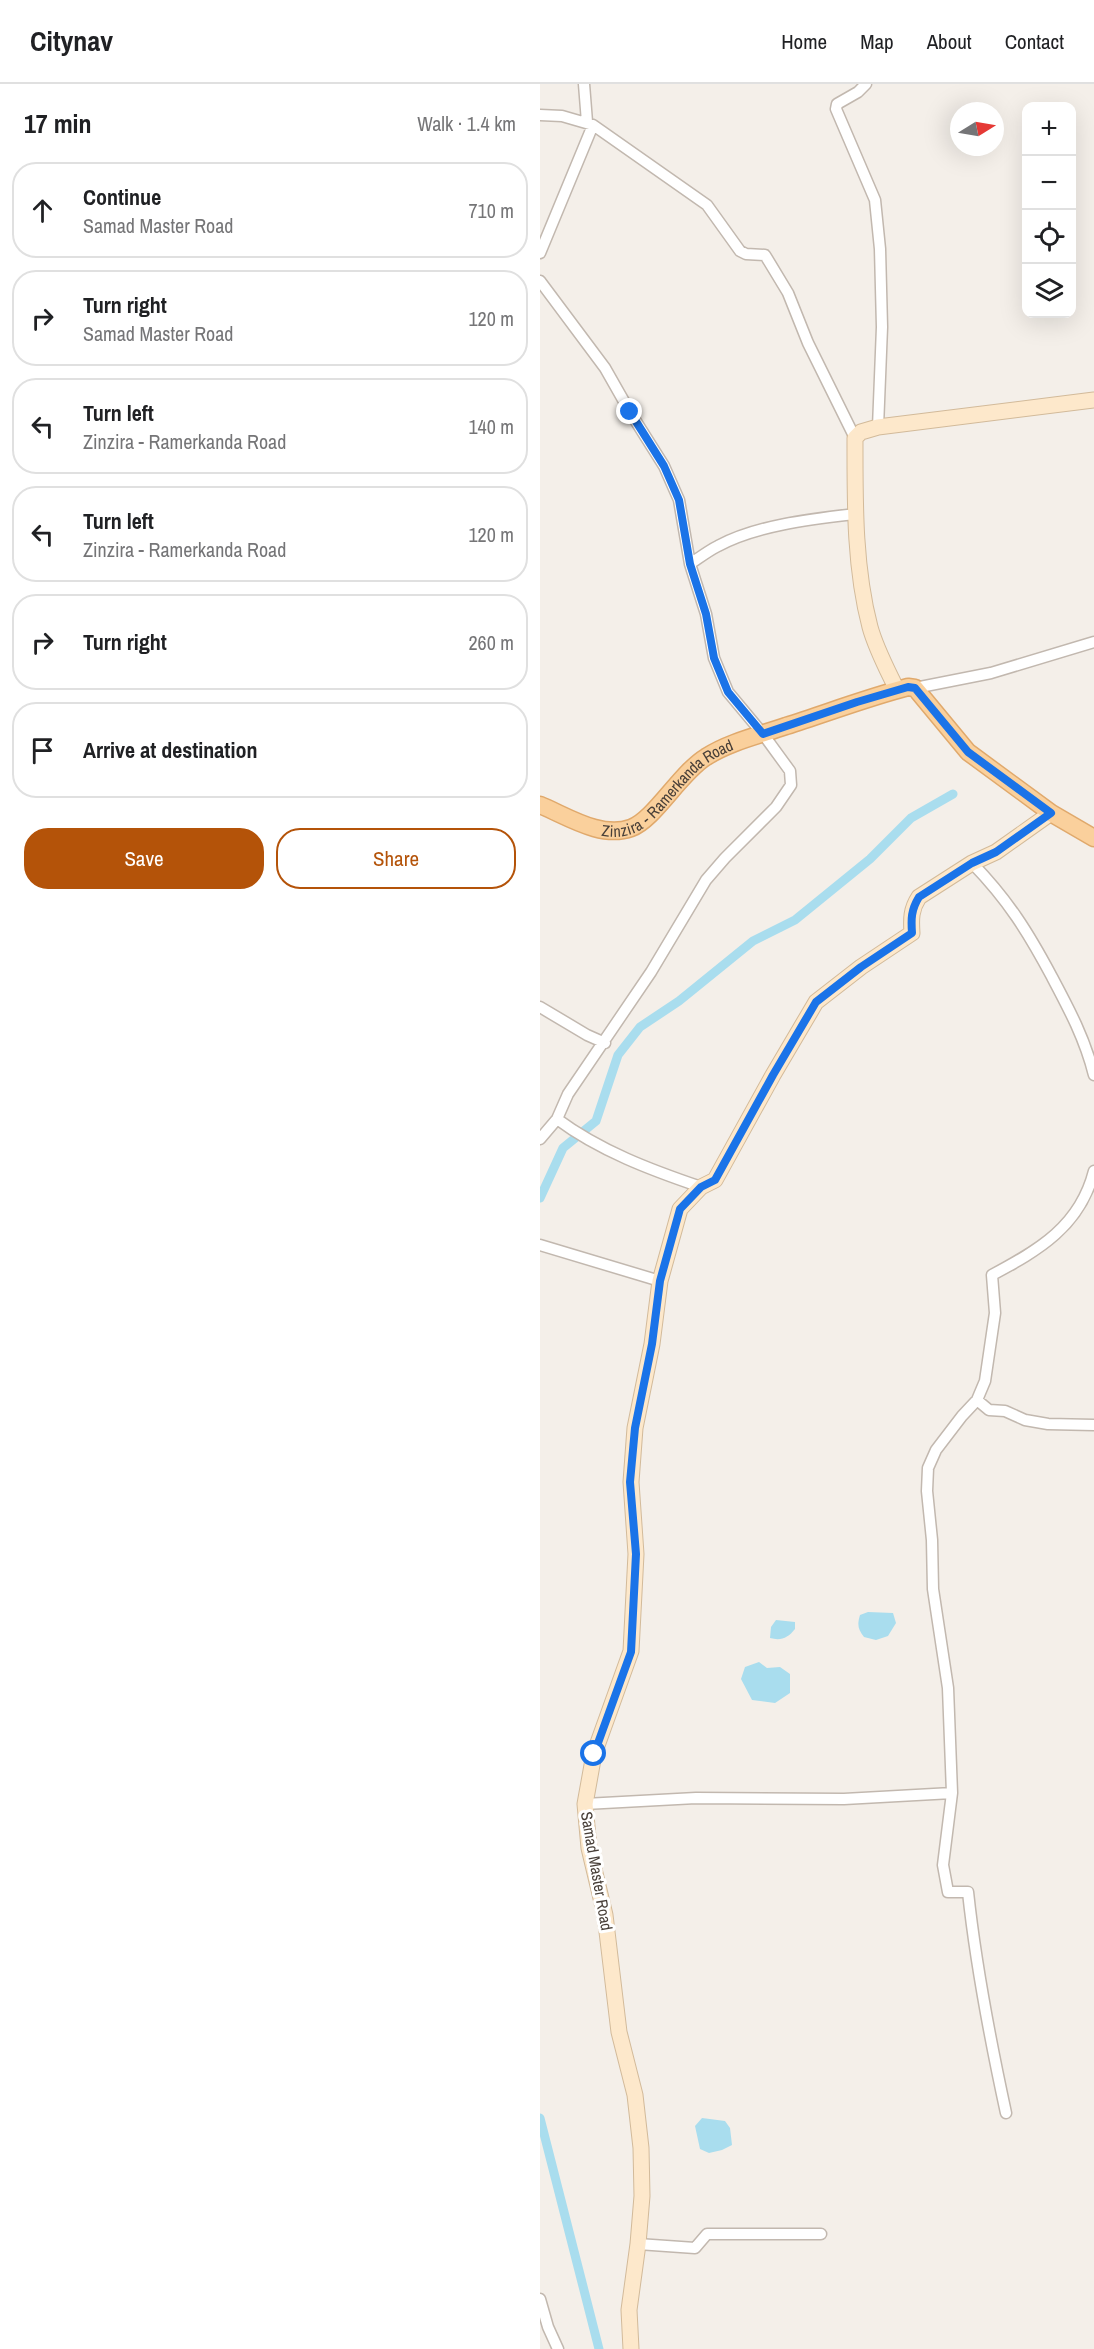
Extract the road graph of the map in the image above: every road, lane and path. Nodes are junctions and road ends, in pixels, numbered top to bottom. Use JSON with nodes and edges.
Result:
{"nodes":[{"id":1,"x":584,"y":84,"type":"edge"},
{"id":2,"x":866,"y":84,"type":"edge"},
{"id":3,"x":540,"y":115,"type":"edge"},
{"id":4,"x":590,"y":124,"type":"junction"},
{"id":5,"x":540,"y":253,"type":"edge"},
{"id":6,"x":540,"y":281,"type":"edge"},
{"id":7,"x":1094,"y":400,"type":"edge"},
{"id":8,"x":878,"y":427,"type":"junction"},
{"id":9,"x":855,"y":438,"type":"junction"},
{"id":10,"x":855,"y":514,"type":"junction"},
{"id":11,"x":690,"y":564,"type":"junction"},
{"id":12,"x":1094,"y":642,"type":"edge"},
{"id":13,"x":915,"y":688,"type":"junction"},
{"id":14,"x":897,"y":690,"type":"junction"},
{"id":15,"x":763,"y":734,"type":"junction"},
{"id":16,"x":540,"y":805,"type":"edge"},
{"id":17,"x":1051,"y":813,"type":"junction"},
{"id":18,"x":1094,"y":837,"type":"edge"},
{"id":19,"x":972,"y":863,"type":"junction"},
{"id":20,"x":540,"y":1007,"type":"edge"},
{"id":21,"x":605,"y":1043,"type":"junction"},
{"id":22,"x":1094,"y":1075,"type":"edge"},
{"id":23,"x":557,"y":1119,"type":"junction"},
{"id":24,"x":540,"y":1139,"type":"edge"},
{"id":25,"x":1094,"y":1171,"type":"edge"},
{"id":26,"x":701,"y":1187,"type":"junction"},
{"id":27,"x":540,"y":1245,"type":"edge"},
{"id":28,"x":660,"y":1281,"type":"junction"},
{"id":29,"x":977,"y":1400,"type":"junction"},
{"id":30,"x":1094,"y":1425,"type":"edge"},
{"id":31,"x":952,"y":1793,"type":"junction"},
{"id":32,"x":585,"y":1804,"type":"junction"},
{"id":33,"x":1006,"y":2113,"type":"dead end"},
{"id":34,"x":821,"y":2234,"type":"dead end"},
{"id":35,"x":638,"y":2244,"type":"junction"},
{"id":36,"x":540,"y":2299,"type":"edge"},
{"id":37,"x":558,"y":2349,"type":"edge"},
{"id":38,"x":631,"y":2349,"type":"edge"}],
"edges":[{"from":1,"to":4,"type":"street"},
{"from":2,"to":8,"type":"street"},
{"from":3,"to":4,"type":"street"},
{"from":4,"to":5,"type":"street"},
{"from":4,"to":9,"type":"street"},
{"from":6,"to":11,"type":"street"},
{"from":7,"to":8,"type":"street"},
{"from":8,"to":9,"type":"street"},
{"from":9,"to":10,"type":"street"},
{"from":10,"to":11,"type":"street"},
{"from":10,"to":14,"type":"street"},
{"from":11,"to":15,"type":"street"},
{"from":12,"to":13,"type":"street"},
{"from":13,"to":14,"type":"main road","name":"Zinzira - Ramerkanda Road"},
{"from":13,"to":17,"type":"main road"},
{"from":14,"to":15,"type":"main road","name":"Zinzira - Ramerkanda Road"},
{"from":15,"to":16,"type":"main road","name":"Zinzira - Ramerkanda Road"},
{"from":15,"to":21,"type":"street"},
{"from":17,"to":18,"type":"main road"},
{"from":17,"to":19,"type":"street","name":"Samad Master Road"},
{"from":19,"to":22,"type":"street"},
{"from":19,"to":26,"type":"street","name":"Samad Master Road"},
{"from":20,"to":21,"type":"street"},
{"from":21,"to":23,"type":"street"},
{"from":23,"to":24,"type":"street"},
{"from":23,"to":26,"type":"street"},
{"from":25,"to":29,"type":"street"},
{"from":26,"to":28,"type":"street","name":"Samad Master Road"},
{"from":27,"to":28,"type":"street"},
{"from":28,"to":32,"type":"street","name":"Samad Master Road"},
{"from":29,"to":30,"type":"street"},
{"from":29,"to":31,"type":"street"},
{"from":31,"to":32,"type":"street"},
{"from":31,"to":33,"type":"street"},
{"from":32,"to":35,"type":"street","name":"Samad Master Road"},
{"from":34,"to":35,"type":"street"},
{"from":35,"to":38,"type":"street","name":"Samad Master Road"},
{"from":36,"to":37,"type":"street"}]}
